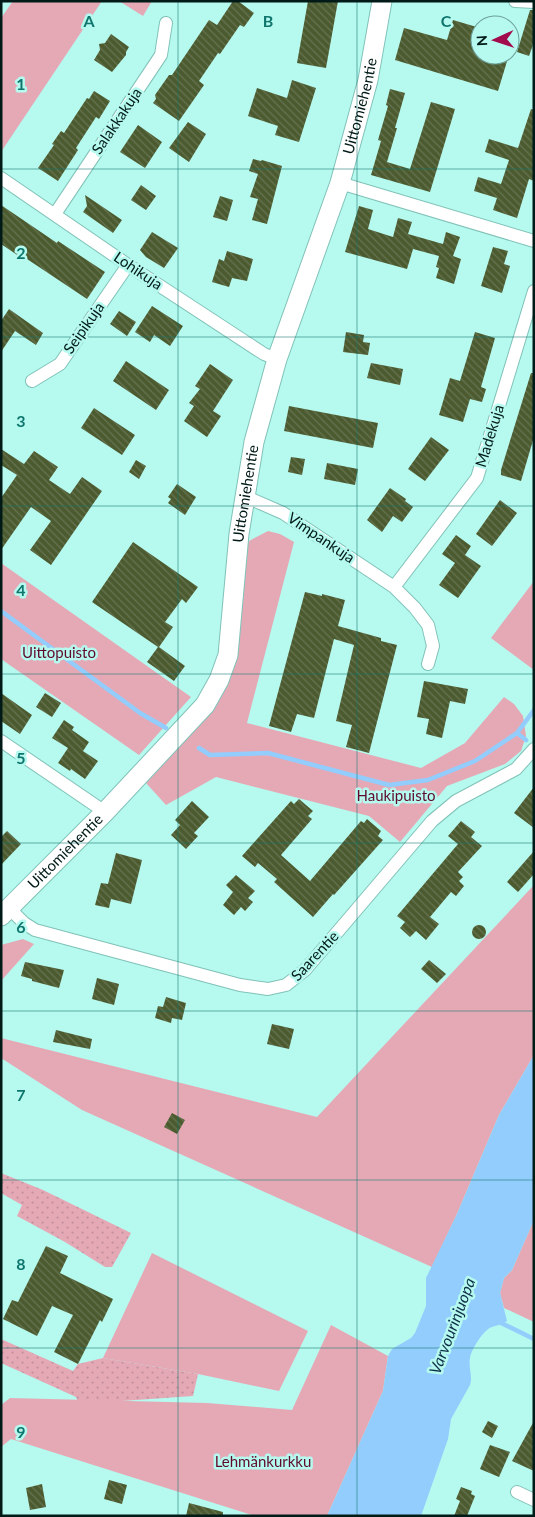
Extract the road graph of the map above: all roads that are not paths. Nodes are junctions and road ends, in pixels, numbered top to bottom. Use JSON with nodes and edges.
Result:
{"nodes":[{"id":1,"x":382,"y":1,"type":"edge"},
{"id":2,"x":515,"y":1,"type":"edge"},
{"id":3,"x":534,"y":2,"type":"edge"},
{"id":4,"x":166,"y":23,"type":"dead end"},
{"id":5,"x":1,"y":178,"type":"edge"},
{"id":6,"x":340,"y":183,"type":"junction"},
{"id":7,"x":55,"y":214,"type":"junction"},
{"id":8,"x":534,"y":241,"type":"edge"},
{"id":9,"x":128,"y":265,"type":"junction"},
{"id":10,"x":534,"y":291,"type":"edge"},
{"id":11,"x":277,"y":359,"type":"junction"},
{"id":12,"x":32,"y":381,"type":"dead end"},
{"id":13,"x":244,"y":496,"type":"junction"},
{"id":14,"x":394,"y":587,"type":"junction"},
{"id":15,"x":428,"y":664,"type":"dead end"},
{"id":16,"x":1,"y":742,"type":"edge"},
{"id":17,"x":534,"y":749,"type":"edge"},
{"id":18,"x":105,"y":812,"type":"junction"},
{"id":19,"x":5,"y":912,"type":"edge"},
{"id":20,"x":517,"y":1492,"type":"dead end"},
{"id":21,"x":534,"y":1500,"type":"edge"}],
"edges":[{"from":1,"to":6,"type":"street","name":"Uittomiehentie"},
{"from":2,"to":3,"type":"street"},
{"from":4,"to":7,"type":"street","name":"Salakkakuja"},
{"from":5,"to":7,"type":"street","name":"Lohikuja"},
{"from":6,"to":8,"type":"street"},
{"from":6,"to":11,"type":"street","name":"Uittomiehentie"},
{"from":7,"to":9,"type":"street","name":"Lohikuja"},
{"from":9,"to":11,"type":"street","name":"Lohikuja"},
{"from":9,"to":12,"type":"street","name":"Seipikuja"},
{"from":10,"to":14,"type":"street","name":"Madekuja"},
{"from":11,"to":13,"type":"street","name":"Uittomiehentie"},
{"from":13,"to":14,"type":"street","name":"Vimpankuja"},
{"from":13,"to":18,"type":"street","name":"Uittomiehentie"},
{"from":14,"to":15,"type":"street","name":"Vimpankuja"},
{"from":16,"to":18,"type":"street"},
{"from":17,"to":19,"type":"street","name":"Saarentie"},
{"from":18,"to":19,"type":"street","name":"Uittomiehentie"},
{"from":20,"to":21,"type":"street"}]}
